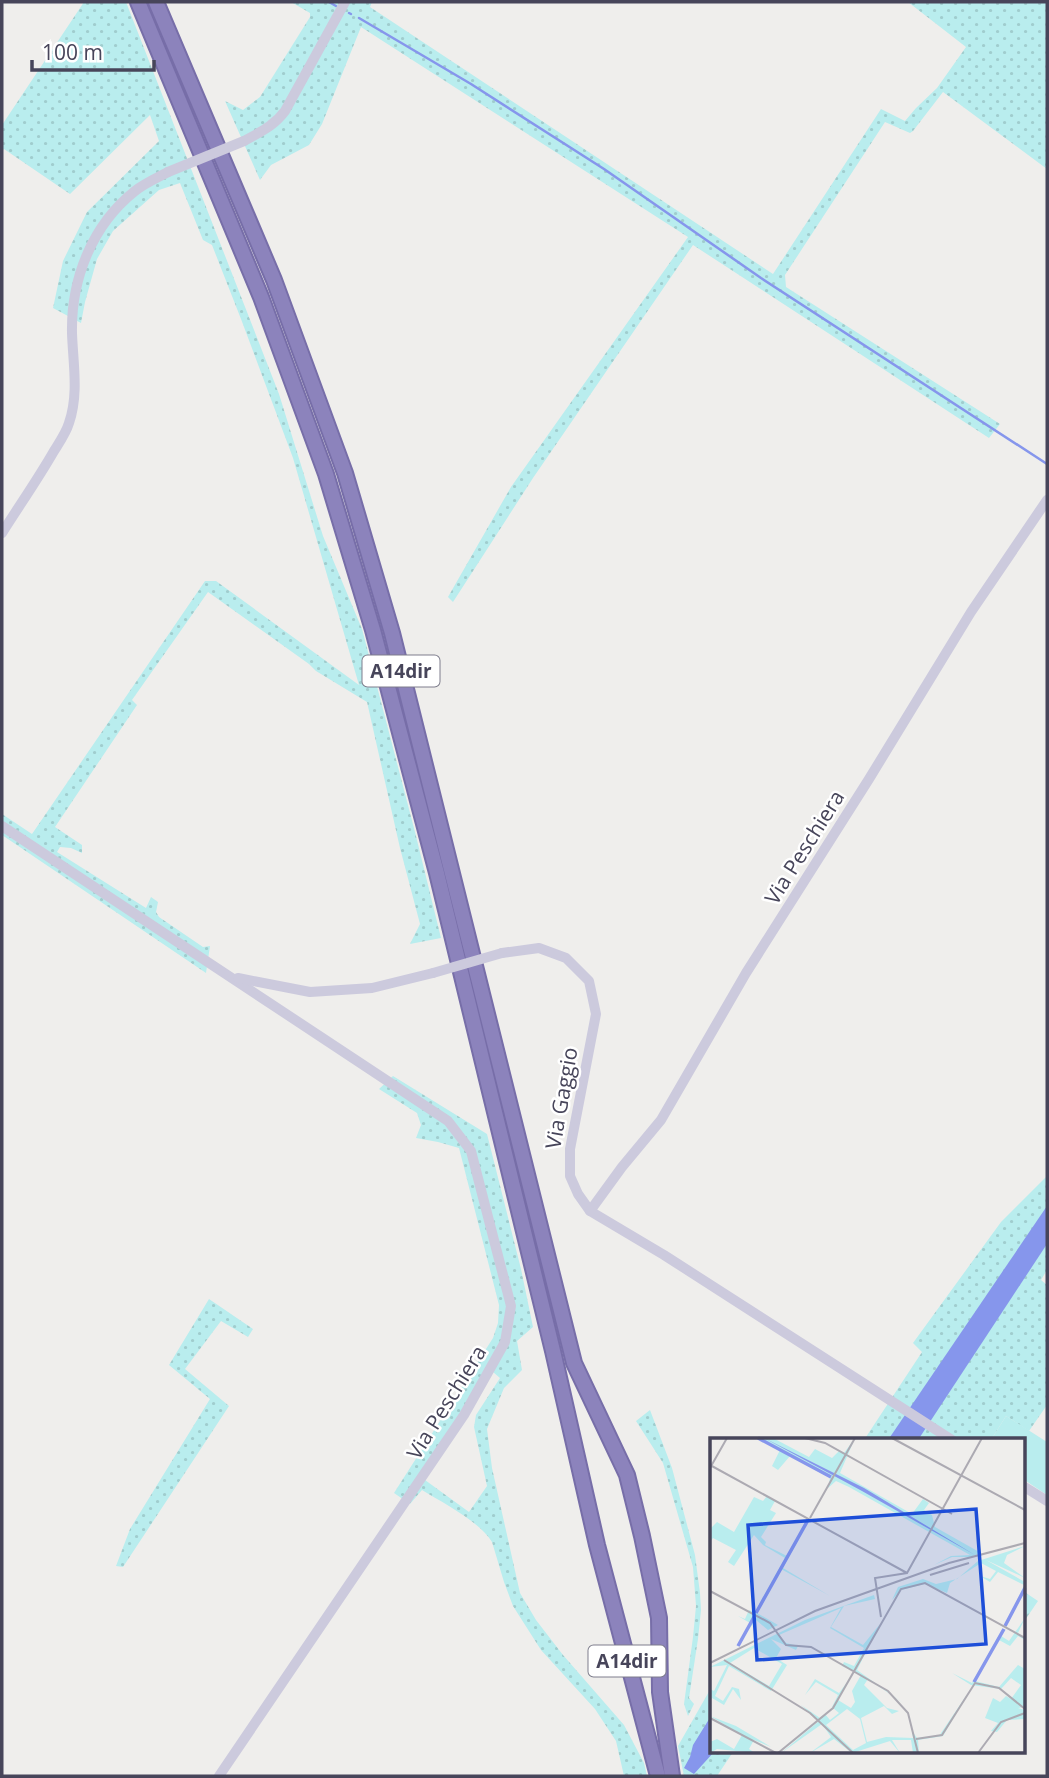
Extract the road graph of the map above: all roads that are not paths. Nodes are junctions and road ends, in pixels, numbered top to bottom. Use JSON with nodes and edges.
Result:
{"nodes":[{"id":1,"x":138,"y":2,"type":"edge"},
{"id":2,"x":156,"y":2,"type":"edge"},
{"id":3,"x":345,"y":2,"type":"edge"},
{"id":4,"x":1047,"y":500,"type":"edge"},
{"id":5,"x":2,"y":533,"type":"edge"},
{"id":6,"x":2,"y":826,"type":"edge"},
{"id":7,"x":228,"y":976,"type":"junction"},
{"id":8,"x":590,"y":1211,"type":"junction"},
{"id":9,"x":949,"y":1438,"type":"edge"},
{"id":10,"x":1024,"y":1487,"type":"edge"},
{"id":11,"x":1047,"y":1502,"type":"edge"},
{"id":12,"x":219,"y":1776,"type":"edge"},
{"id":13,"x":658,"y":1776,"type":"edge"},
{"id":14,"x":672,"y":1776,"type":"edge"}],
"edges":[{"from":1,"to":13,"type":"highway","number":"A14dir"},
{"from":2,"to":14,"type":"highway","number":"A14dir"},
{"from":3,"to":5,"type":"street","bridge":true},
{"from":4,"to":8,"type":"street","name":"Via Peschiera"},
{"from":6,"to":7,"type":"street"},
{"from":7,"to":8,"type":"street","name":"Via Gaggio","bridge":true},
{"from":7,"to":12,"type":"street","name":"Via Peschiera"},
{"from":8,"to":9,"type":"street","name":"Via Gaggio"},
{"from":10,"to":11,"type":"street"}]}
